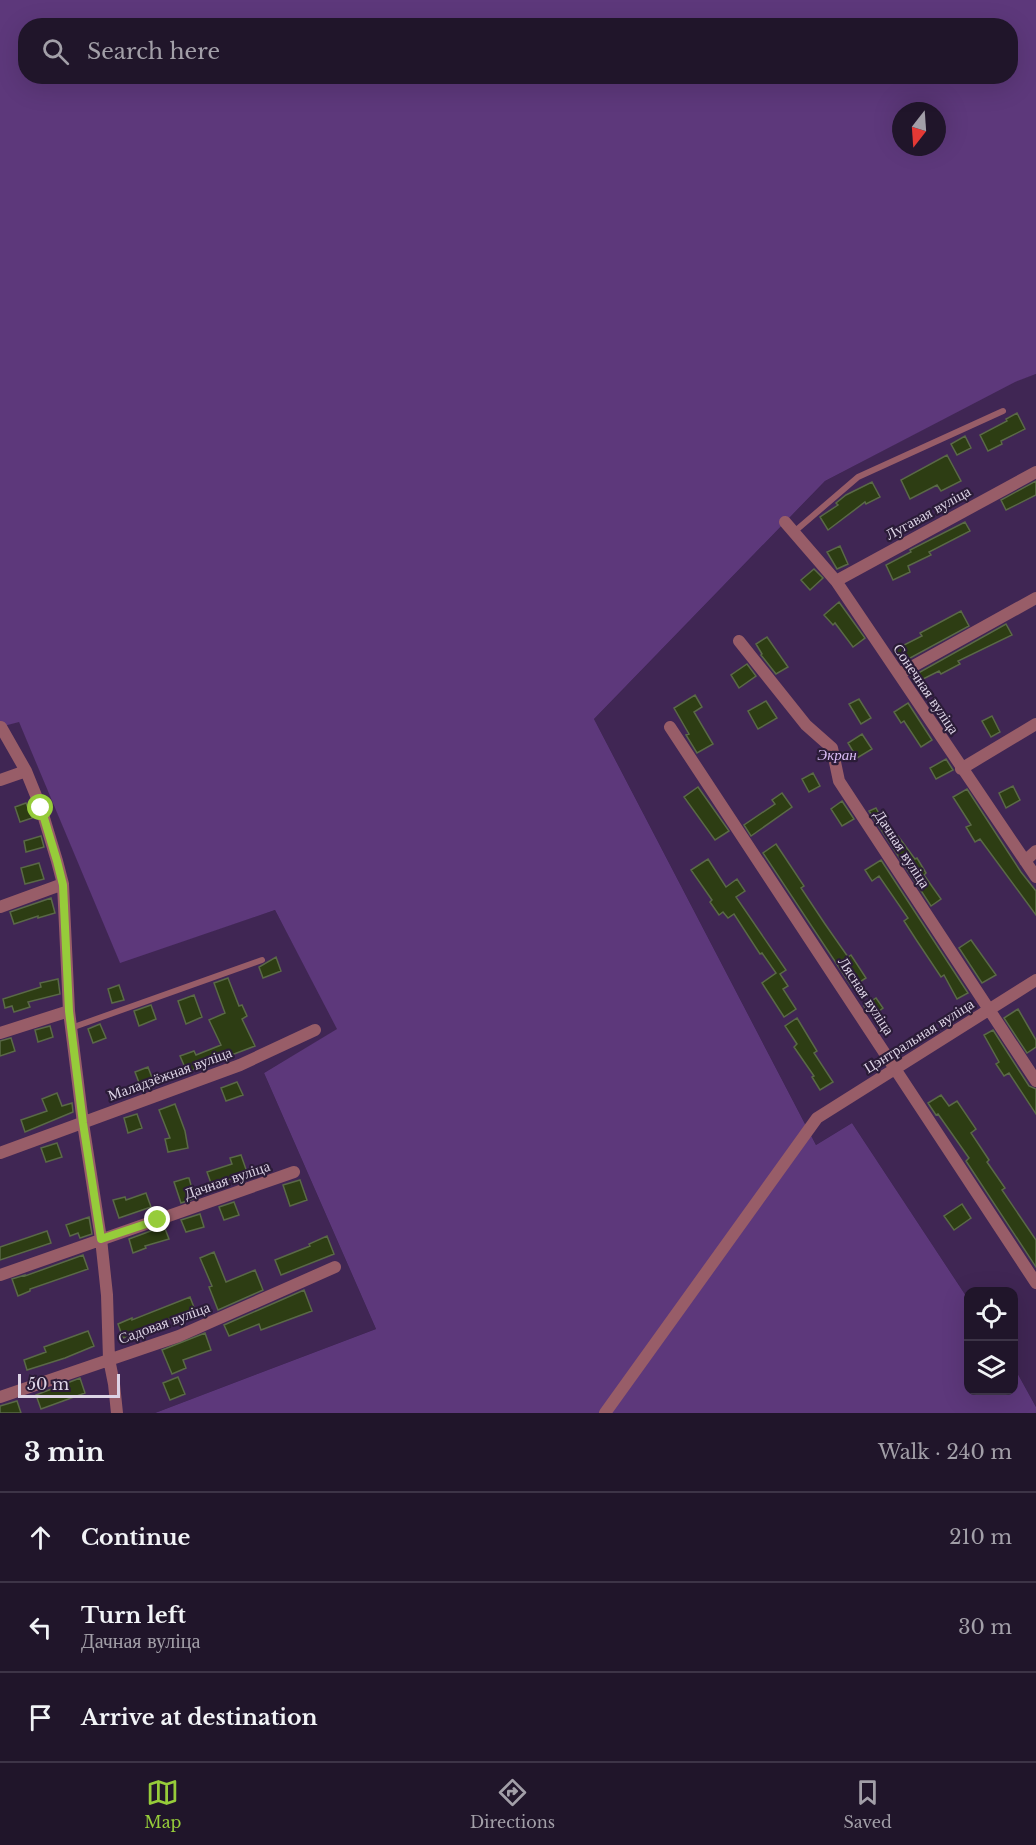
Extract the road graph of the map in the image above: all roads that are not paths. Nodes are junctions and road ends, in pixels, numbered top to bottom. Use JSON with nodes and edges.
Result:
{"nodes":[{"id":1,"x":1003,"y":411,"type":"dead end"},
{"id":2,"x":1036,"y":472,"type":"edge"},
{"id":3,"x":785,"y":522,"type":"dead end"},
{"id":4,"x":794,"y":532,"type":"junction"},
{"id":5,"x":836,"y":581,"type":"junction"},
{"id":6,"x":1036,"y":598,"type":"edge"},
{"id":7,"x":739,"y":641,"type":"dead end"},
{"id":8,"x":899,"y":674,"type":"junction"},
{"id":9,"x":1036,"y":724,"type":"edge"},
{"id":10,"x":1,"y":727,"type":"edge"},
{"id":11,"x":670,"y":727,"type":"dead end"},
{"id":12,"x":961,"y":769,"type":"junction"},
{"id":13,"x":26,"y":771,"type":"junction"},
{"id":14,"x":0,"y":780,"type":"edge"},
{"id":15,"x":1036,"y":851,"type":"edge"},
{"id":16,"x":1025,"y":861,"type":"junction"},
{"id":17,"x":1036,"y":877,"type":"edge"},
{"id":18,"x":63,"y":885,"type":"junction"},
{"id":19,"x":0,"y":907,"type":"edge"},
{"id":20,"x":262,"y":960,"type":"dead end"},
{"id":21,"x":1036,"y":980,"type":"edge"},
{"id":22,"x":989,"y":1010,"type":"junction"},
{"id":23,"x":69,"y":1011,"type":"junction"},
{"id":24,"x":71,"y":1028,"type":"junction"},
{"id":25,"x":315,"y":1030,"type":"dead end"},
{"id":26,"x":0,"y":1033,"type":"edge"},
{"id":27,"x":895,"y":1068,"type":"junction"},
{"id":28,"x":1036,"y":1081,"type":"edge"},
{"id":29,"x":83,"y":1123,"type":"junction"},
{"id":30,"x":0,"y":1153,"type":"edge"},
{"id":31,"x":294,"y":1173,"type":"dead end"},
{"id":32,"x":101,"y":1239,"type":"junction"},
{"id":33,"x":335,"y":1267,"type":"dead end"},
{"id":34,"x":0,"y":1275,"type":"edge"},
{"id":35,"x":1036,"y":1283,"type":"edge"},
{"id":36,"x":109,"y":1359,"type":"junction"},
{"id":37,"x":0,"y":1397,"type":"edge"},
{"id":38,"x":117,"y":1413,"type":"edge"},
{"id":39,"x":605,"y":1413,"type":"edge"}],
"edges":[{"from":1,"to":4,"type":"lane"},
{"from":2,"to":5,"type":"street","name":"Лугавая вуліца"},
{"from":3,"to":4,"type":"street","name":"Сонечная вуліца"},
{"from":4,"to":5,"type":"street","name":"Сонечная вуліца"},
{"from":5,"to":8,"type":"street","name":"Сонечная вуліца"},
{"from":6,"to":8,"type":"street"},
{"from":7,"to":22,"type":"street","name":"Дачная вуліца"},
{"from":8,"to":12,"type":"street","name":"Сонечная вуліца"},
{"from":9,"to":12,"type":"street"},
{"from":10,"to":13,"type":"street"},
{"from":11,"to":27,"type":"street","name":"Лясная вуліца"},
{"from":12,"to":16,"type":"street","name":"Сонечная вуліца"},
{"from":13,"to":14,"type":"street"},
{"from":13,"to":18,"type":"street"},
{"from":15,"to":16,"type":"street"},
{"from":16,"to":17,"type":"street","name":"Сонечная вуліца"},
{"from":18,"to":19,"type":"street"},
{"from":18,"to":23,"type":"street"},
{"from":20,"to":24,"type":"lane"},
{"from":21,"to":22,"type":"street","name":"Цэнтральная вуліца"},
{"from":22,"to":27,"type":"street","name":"Цэнтральная вуліца"},
{"from":22,"to":28,"type":"street","name":"Дачная вуліца"},
{"from":23,"to":24,"type":"street"},
{"from":23,"to":26,"type":"street"},
{"from":24,"to":29,"type":"street"},
{"from":25,"to":29,"type":"street","name":"Маладзёжная вуліца"},
{"from":27,"to":35,"type":"street","name":"Лясная вуліца"},
{"from":27,"to":39,"type":"street","name":"Цэнтральная вуліца"},
{"from":29,"to":30,"type":"street","name":"Маладзёжная вуліца"},
{"from":29,"to":32,"type":"street"},
{"from":31,"to":32,"type":"street","name":"Дачная вуліца"},
{"from":32,"to":34,"type":"street","name":"Дачная вуліца"},
{"from":32,"to":36,"type":"street"},
{"from":33,"to":36,"type":"street","name":"Садовая вуліца"},
{"from":36,"to":37,"type":"street","name":"Садовая вуліца"},
{"from":36,"to":38,"type":"street"}]}
